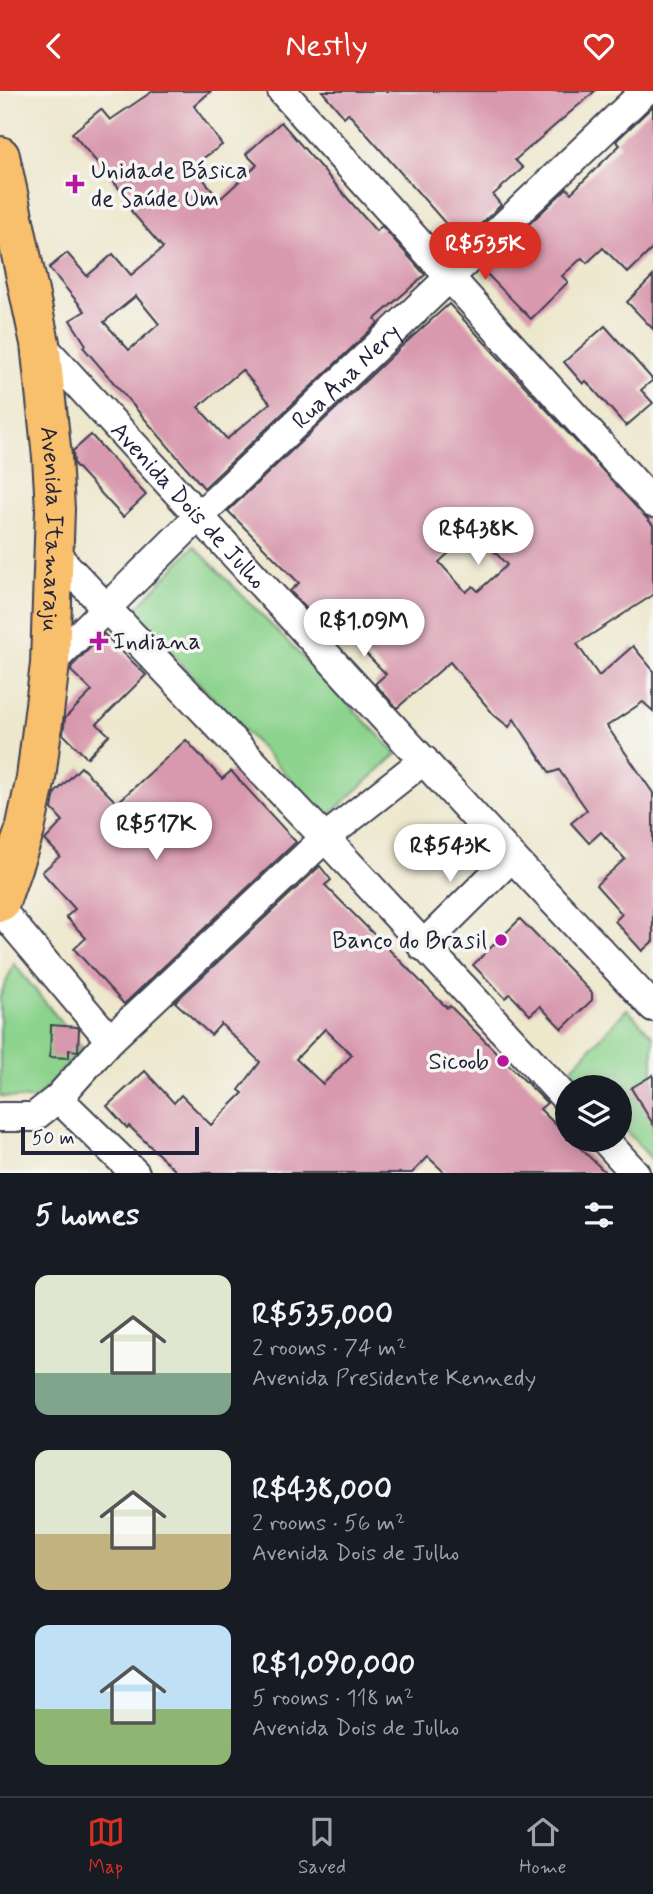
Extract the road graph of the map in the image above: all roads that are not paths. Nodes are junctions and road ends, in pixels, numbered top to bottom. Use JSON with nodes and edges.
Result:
{"nodes":[{"id":1,"x":282,"y":91,"type":"edge"},
{"id":2,"x":645,"y":91,"type":"edge"},
{"id":3,"x":0,"y":156,"type":"edge"},
{"id":4,"x":449,"y":279,"type":"junction"},
{"id":5,"x":40,"y":343,"type":"junction"},
{"id":6,"x":653,"y":503,"type":"edge"},
{"id":7,"x":198,"y":517,"type":"junction"},
{"id":8,"x":55,"y":554,"type":"junction"},
{"id":9,"x":107,"y":608,"type":"junction"},
{"id":10,"x":50,"y":664,"type":"junction"},
{"id":11,"x":424,"y":761,"type":"junction"},
{"id":12,"x":325,"y":838,"type":"junction"},
{"id":13,"x":512,"y":857,"type":"junction"},
{"id":14,"x":0,"y":902,"type":"edge"},
{"id":15,"x":0,"y":909,"type":"edge"},
{"id":16,"x":422,"y":946,"type":"junction"},
{"id":17,"x":653,"y":1007,"type":"edge"},
{"id":18,"x":110,"y":1040,"type":"junction"},
{"id":19,"x":555,"y":1087,"type":"edge"},
{"id":20,"x":58,"y":1098,"type":"junction"},
{"id":21,"x":0,"y":1117,"type":"edge"},
{"id":22,"x":616,"y":1152,"type":"edge"},
{"id":23,"x":135,"y":1173,"type":"edge"},
{"id":24,"x":635,"y":1173,"type":"edge"}],
"edges":[{"from":1,"to":4,"type":"street"},
{"from":2,"to":4,"type":"street","name":"Rua Ana Nery"},
{"from":3,"to":5,"type":"main road","name":"Avenida Itamaraju"},
{"from":4,"to":6,"type":"street"},
{"from":4,"to":7,"type":"street","name":"Rua Ana Nery"},
{"from":5,"to":7,"type":"street","name":"Avenida Dois de Julho"},
{"from":5,"to":8,"type":"main road","name":"Avenida Itamaraju"},
{"from":7,"to":9,"type":"street","name":"Rua Ana Nery"},
{"from":7,"to":11,"type":"street","name":"Avenida Dois de Julho"},
{"from":8,"to":9,"type":"street"},
{"from":8,"to":10,"type":"main road","name":"Avenida Itamaraju"},
{"from":9,"to":10,"type":"street","name":"Rua Ana Nery"},
{"from":9,"to":12,"type":"street"},
{"from":10,"to":14,"type":"main road","name":"Avenida Itamaraju"},
{"from":11,"to":12,"type":"street"},
{"from":11,"to":13,"type":"street","name":"Avenida Dois de Julho"},
{"from":12,"to":16,"type":"street"},
{"from":12,"to":18,"type":"street"},
{"from":13,"to":16,"type":"street"},
{"from":13,"to":17,"type":"street","name":"Avenida Dois de Julho"},
{"from":15,"to":18,"type":"street"},
{"from":16,"to":19,"type":"street"},
{"from":18,"to":20,"type":"street"},
{"from":20,"to":21,"type":"street"},
{"from":20,"to":23,"type":"street"},
{"from":22,"to":24,"type":"street"}]}
